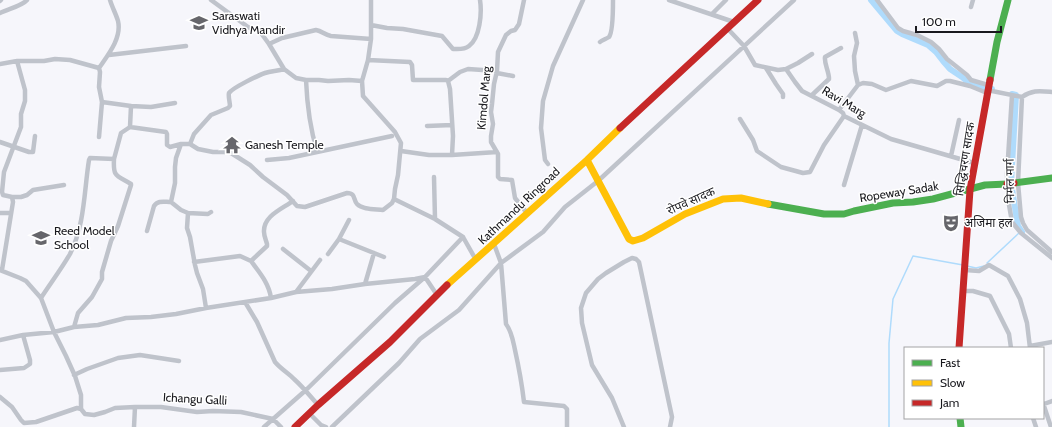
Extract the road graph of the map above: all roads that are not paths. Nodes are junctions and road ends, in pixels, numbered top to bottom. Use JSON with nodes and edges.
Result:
{"nodes":[{"id":1,"x":27,"y":0,"type":"edge"},
{"id":2,"x":110,"y":0,"type":"edge"},
{"id":3,"x":211,"y":0,"type":"edge"},
{"id":4,"x":371,"y":0,"type":"edge"},
{"id":5,"x":480,"y":0,"type":"edge"},
{"id":6,"x":524,"y":0,"type":"edge"},
{"id":7,"x":583,"y":0,"type":"edge"},
{"id":8,"x":613,"y":0,"type":"edge"},
{"id":9,"x":669,"y":0,"type":"edge"},
{"id":10,"x":726,"y":0,"type":"edge"},
{"id":11,"x":758,"y":0,"type":"edge"},
{"id":12,"x":794,"y":0,"type":"edge"},
{"id":13,"x":877,"y":0,"type":"edge"},
{"id":14,"x":973,"y":0,"type":"edge"},
{"id":15,"x":1008,"y":0,"type":"edge"},
{"id":16,"x":971,"y":8,"type":"dead end"},
{"id":17,"x":0,"y":13,"type":"edge"},
{"id":18,"x":712,"y":14,"type":"junction"},
{"id":19,"x":0,"y":17,"type":"edge"},
{"id":20,"x":734,"y":22,"type":"junction"},
{"id":21,"x":371,"y":26,"type":"junction"},
{"id":22,"x":727,"y":28,"type":"junction"},
{"id":23,"x":855,"y":33,"type":"dead end"},
{"id":24,"x":371,"y":40,"type":"junction"},
{"id":25,"x":600,"y":42,"type":"dead end"},
{"id":26,"x":269,"y":44,"type":"junction"},
{"id":27,"x":186,"y":46,"type":"dead end"},
{"id":28,"x":744,"y":46,"type":"junction"},
{"id":29,"x":841,"y":48,"type":"dead end"},
{"id":30,"x":812,"y":54,"type":"dead end"},
{"id":31,"x":109,"y":55,"type":"junction"},
{"id":32,"x":368,"y":60,"type":"junction"},
{"id":33,"x":18,"y":61,"type":"junction"},
{"id":34,"x":0,"y":64,"type":"edge"},
{"id":35,"x":99,"y":68,"type":"junction"},
{"id":36,"x":766,"y":68,"type":"junction"},
{"id":37,"x":284,"y":69,"type":"junction"},
{"id":38,"x":786,"y":70,"type":"junction"},
{"id":39,"x":497,"y":72,"type":"junction"},
{"id":40,"x":513,"y":76,"type":"dead end"},
{"id":41,"x":306,"y":80,"type":"junction"},
{"id":42,"x":362,"y":81,"type":"junction"},
{"id":43,"x":448,"y":81,"type":"junction"},
{"id":44,"x":858,"y":85,"type":"junction"},
{"id":45,"x":988,"y":89,"type":"junction"},
{"id":46,"x":1052,"y":92,"type":"edge"},
{"id":47,"x":812,"y":95,"type":"junction"},
{"id":48,"x":1012,"y":95,"type":"junction"},
{"id":49,"x":783,"y":97,"type":"dead end"},
{"id":50,"x":1022,"y":97,"type":"junction"},
{"id":51,"x":102,"y":102,"type":"junction"},
{"id":52,"x":175,"y":104,"type":"dead end"},
{"id":53,"x":131,"y":106,"type":"junction"},
{"id":54,"x":839,"y":110,"type":"junction"},
{"id":55,"x":844,"y":116,"type":"junction"},
{"id":56,"x":740,"y":119,"type":"dead end"},
{"id":57,"x":959,"y":120,"type":"dead end"},
{"id":58,"x":452,"y":125,"type":"junction"},
{"id":59,"x":862,"y":125,"type":"junction"},
{"id":60,"x":427,"y":126,"type":"dead end"},
{"id":61,"x":130,"y":127,"type":"junction"},
{"id":62,"x":36,"y":136,"type":"dead end"},
{"id":63,"x":392,"y":136,"type":"dead end"},
{"id":64,"x":99,"y":137,"type":"dead end"},
{"id":65,"x":0,"y":142,"type":"edge"},
{"id":66,"x":181,"y":144,"type":"junction"},
{"id":67,"x":190,"y":144,"type":"junction"},
{"id":68,"x":14,"y":147,"type":"junction"},
{"id":69,"x":317,"y":151,"type":"junction"},
{"id":70,"x":401,"y":151,"type":"junction"},
{"id":71,"x":497,"y":152,"type":"junction"},
{"id":72,"x":452,"y":155,"type":"junction"},
{"id":73,"x":951,"y":156,"type":"junction"},
{"id":74,"x":114,"y":159,"type":"junction"},
{"id":75,"x":267,"y":160,"type":"dead end"},
{"id":76,"x":587,"y":160,"type":"junction"},
{"id":77,"x":974,"y":163,"type":"junction"},
{"id":78,"x":548,"y":164,"type":"dead end"},
{"id":79,"x":434,"y":176,"type":"dead end"},
{"id":80,"x":1052,"y":178,"type":"edge"},
{"id":81,"x":598,"y":181,"type":"junction"},
{"id":82,"x":1013,"y":183,"type":"junction"},
{"id":83,"x":64,"y":185,"type":"dead end"},
{"id":84,"x":844,"y":185,"type":"dead end"},
{"id":85,"x":970,"y":190,"type":"junction"},
{"id":86,"x":12,"y":196,"type":"junction"},
{"id":87,"x":394,"y":199,"type":"junction"},
{"id":88,"x":293,"y":201,"type":"junction"},
{"id":89,"x":171,"y":202,"type":"junction"},
{"id":90,"x":854,"y":211,"type":"joint"},
{"id":91,"x":211,"y":212,"type":"dead end"},
{"id":92,"x":0,"y":213,"type":"edge"},
{"id":93,"x":11,"y":213,"type":"junction"},
{"id":94,"x":188,"y":213,"type":"junction"},
{"id":95,"x":527,"y":213,"type":"junction"},
{"id":96,"x":435,"y":219,"type":"junction"},
{"id":97,"x":350,"y":220,"type":"dead end"},
{"id":98,"x":147,"y":231,"type":"dead end"},
{"id":99,"x":463,"y":237,"type":"junction"},
{"id":100,"x":339,"y":238,"type":"junction"},
{"id":101,"x":494,"y":244,"type":"junction"},
{"id":102,"x":283,"y":248,"type":"dead end"},
{"id":103,"x":1052,"y":252,"type":"edge"},
{"id":104,"x":374,"y":253,"type":"junction"},
{"id":105,"x":328,"y":254,"type":"dead end"},
{"id":106,"x":384,"y":257,"type":"dead end"},
{"id":107,"x":1052,"y":258,"type":"edge"},
{"id":108,"x":320,"y":260,"type":"dead end"},
{"id":109,"x":476,"y":260,"type":"junction"},
{"id":110,"x":251,"y":261,"type":"junction"},
{"id":111,"x":194,"y":262,"type":"junction"},
{"id":112,"x":501,"y":263,"type":"junction"},
{"id":113,"x":965,"y":266,"type":"junction"},
{"id":114,"x":1,"y":270,"type":"edge"},
{"id":115,"x":311,"y":271,"type":"junction"},
{"id":116,"x":425,"y":276,"type":"junction"},
{"id":117,"x":365,"y":284,"type":"junction"},
{"id":118,"x":964,"y":291,"type":"junction"},
{"id":119,"x":296,"y":292,"type":"junction"},
{"id":120,"x":437,"y":296,"type":"junction"},
{"id":121,"x":41,"y":298,"type":"junction"},
{"id":122,"x":271,"y":298,"type":"junction"},
{"id":123,"x":246,"y":302,"type":"junction"},
{"id":124,"x":206,"y":308,"type":"junction"},
{"id":125,"x":74,"y":327,"type":"junction"},
{"id":126,"x":54,"y":332,"type":"junction"},
{"id":127,"x":24,"y":335,"type":"junction"},
{"id":128,"x":0,"y":340,"type":"edge"},
{"id":129,"x":1052,"y":342,"type":"edge"},
{"id":130,"x":959,"y":347,"type":"edge"},
{"id":131,"x":1011,"y":347,"type":"edge"},
{"id":132,"x":1030,"y":347,"type":"edge"},
{"id":133,"x":179,"y":361,"type":"dead end"},
{"id":134,"x":0,"y":370,"type":"edge"},
{"id":135,"x":74,"y":375,"type":"junction"},
{"id":136,"x":306,"y":390,"type":"junction"},
{"id":137,"x":0,"y":397,"type":"edge"},
{"id":138,"x":318,"y":405,"type":"junction"},
{"id":139,"x":135,"y":407,"type":"junction"},
{"id":140,"x":1044,"y":407,"type":"edge"},
{"id":141,"x":80,"y":409,"type":"junction"},
{"id":142,"x":309,"y":413,"type":"junction"},
{"id":143,"x":273,"y":419,"type":"junction"},
{"id":144,"x":36,"y":424,"type":"edge"},
{"id":145,"x":134,"y":427,"type":"edge"},
{"id":146,"x":264,"y":427,"type":"edge"},
{"id":147,"x":281,"y":427,"type":"edge"},
{"id":148,"x":295,"y":427,"type":"edge"},
{"id":149,"x":326,"y":427,"type":"edge"},
{"id":150,"x":332,"y":427,"type":"edge"},
{"id":151,"x":567,"y":427,"type":"edge"},
{"id":152,"x":624,"y":427,"type":"edge"},
{"id":153,"x":670,"y":427,"type":"edge"},
{"id":154,"x":1051,"y":427,"type":"edge"}],
"edges":[{"from":1,"to":17,"type":"street"},
{"from":2,"to":31,"type":"street"},
{"from":3,"to":26,"type":"street"},
{"from":4,"to":21,"type":"street"},
{"from":5,"to":21,"type":"street"},
{"from":6,"to":39,"type":"street","name":"Kimdol Marg"},
{"from":7,"to":78,"type":"street"},
{"from":8,"to":25,"type":"street"},
{"from":9,"to":18,"type":"street"},
{"from":10,"to":18,"type":"street"},
{"from":11,"to":20,"type":"main road","name":"Kathmandu Ringroad"},
{"from":12,"to":28,"type":"street"},
{"from":13,"to":45,"type":"street"},
{"from":14,"to":16,"type":"street"},
{"from":15,"to":45,"type":"main road","name":"सिद्धिचरण सादक"},
{"from":17,"to":19,"type":"street"},
{"from":18,"to":20,"type":"street"},
{"from":20,"to":22,"type":"main road","name":"Kathmandu Ringroad"},
{"from":21,"to":24,"type":"street"},
{"from":22,"to":28,"type":"street"},
{"from":22,"to":76,"type":"main road","name":"Kathmandu Ringroad"},
{"from":23,"to":44,"type":"street"},
{"from":24,"to":26,"type":"street"},
{"from":24,"to":32,"type":"street"},
{"from":26,"to":37,"type":"street"},
{"from":27,"to":31,"type":"street"},
{"from":28,"to":36,"type":"street"},
{"from":28,"to":81,"type":"street"},
{"from":29,"to":47,"type":"street"},
{"from":30,"to":38,"type":"street"},
{"from":31,"to":35,"type":"street"},
{"from":32,"to":42,"type":"street"},
{"from":32,"to":43,"type":"street"},
{"from":33,"to":34,"type":"street"},
{"from":33,"to":35,"type":"street"},
{"from":33,"to":68,"type":"street"},
{"from":35,"to":51,"type":"street"},
{"from":36,"to":38,"type":"street"},
{"from":36,"to":49,"type":"street"},
{"from":37,"to":41,"type":"street"},
{"from":37,"to":67,"type":"street"},
{"from":38,"to":47,"type":"street","name":"Ravi Marg"},
{"from":39,"to":40,"type":"street"},
{"from":39,"to":43,"type":"street"},
{"from":39,"to":71,"type":"street","name":"Kimdol Marg"},
{"from":41,"to":42,"type":"street"},
{"from":41,"to":69,"type":"street"},
{"from":42,"to":70,"type":"street"},
{"from":43,"to":58,"type":"street"},
{"from":44,"to":45,"type":"street"},
{"from":44,"to":54,"type":"street"},
{"from":45,"to":48,"type":"street"},
{"from":45,"to":77,"type":"main road","name":"सिद्धिचरण सादक"},
{"from":46,"to":50,"type":"street"},
{"from":47,"to":54,"type":"street","name":"Ravi Marg"},
{"from":48,"to":50,"type":"street"},
{"from":48,"to":107,"type":"street"},
{"from":50,"to":82,"type":"street","name":"निर्मल मार्ग"},
{"from":51,"to":53,"type":"street"},
{"from":51,"to":64,"type":"street"},
{"from":52,"to":53,"type":"street"},
{"from":53,"to":61,"type":"street"},
{"from":54,"to":55,"type":"street","name":"Ravi Marg"},
{"from":55,"to":56,"type":"street"},
{"from":55,"to":59,"type":"street","name":"Ravi Marg"},
{"from":57,"to":73,"type":"street"},
{"from":58,"to":60,"type":"street"},
{"from":58,"to":72,"type":"street"},
{"from":59,"to":73,"type":"street","name":"Ravi Marg"},
{"from":59,"to":84,"type":"street"},
{"from":61,"to":66,"type":"street"},
{"from":61,"to":74,"type":"street"},
{"from":62,"to":68,"type":"street"},
{"from":63,"to":69,"type":"street"},
{"from":65,"to":68,"type":"street"},
{"from":66,"to":67,"type":"street"},
{"from":66,"to":89,"type":"street"},
{"from":67,"to":88,"type":"street"},
{"from":68,"to":86,"type":"street"},
{"from":69,"to":75,"type":"street"},
{"from":70,"to":72,"type":"street"},
{"from":70,"to":87,"type":"street"},
{"from":71,"to":72,"type":"street"},
{"from":71,"to":95,"type":"street","name":"Kimdol Marg"},
{"from":73,"to":77,"type":"street","name":"Ravi Marg"},
{"from":74,"to":121,"type":"street"},
{"from":74,"to":125,"type":"street"},
{"from":76,"to":81,"type":"main road","name":"रोपवे सादक"},
{"from":76,"to":95,"type":"main road","name":"Kathmandu Ringroad"},
{"from":77,"to":85,"type":"main road","name":"सिद्धिचरण सादक"},
{"from":79,"to":96,"type":"street"},
{"from":80,"to":82,"type":"main road"},
{"from":81,"to":90,"type":"main road","name":"रोपवे सादक"},
{"from":81,"to":112,"type":"street"},
{"from":82,"to":85,"type":"main road","name":"Ropeway Sadak"},
{"from":82,"to":103,"type":"street","name":"निर्मल मार्ग"},
{"from":83,"to":86,"type":"street"},
{"from":85,"to":90,"type":"main road","name":"Ropeway Sadak"},
{"from":85,"to":113,"type":"main road","name":"सिद्धिचरण सादक"},
{"from":86,"to":93,"type":"street"},
{"from":87,"to":88,"type":"street"},
{"from":87,"to":96,"type":"street"},
{"from":88,"to":110,"type":"street"},
{"from":89,"to":94,"type":"street"},
{"from":89,"to":98,"type":"street"},
{"from":91,"to":94,"type":"street"},
{"from":92,"to":93,"type":"street"},
{"from":93,"to":114,"type":"street"},
{"from":94,"to":111,"type":"street"},
{"from":95,"to":101,"type":"main road","name":"Kathmandu Ringroad"},
{"from":96,"to":99,"type":"street"},
{"from":97,"to":100,"type":"street"},
{"from":99,"to":109,"type":"street"},
{"from":99,"to":116,"type":"street"},
{"from":100,"to":104,"type":"street"},
{"from":100,"to":105,"type":"street"},
{"from":101,"to":109,"type":"main road","name":"Kathmandu Ringroad"},
{"from":101,"to":112,"type":"street"},
{"from":102,"to":115,"type":"street"},
{"from":104,"to":106,"type":"street"},
{"from":104,"to":117,"type":"street"},
{"from":108,"to":115,"type":"street"},
{"from":109,"to":120,"type":"main road","name":"Kathmandu Ringroad"},
{"from":110,"to":111,"type":"street"},
{"from":110,"to":122,"type":"street"},
{"from":111,"to":124,"type":"street"},
{"from":112,"to":150,"type":"street"},
{"from":112,"to":151,"type":"street"},
{"from":113,"to":118,"type":"main road","name":"सिद्धिचरण सादक"},
{"from":113,"to":132,"type":"street"},
{"from":114,"to":121,"type":"street"},
{"from":115,"to":119,"type":"street"},
{"from":116,"to":117,"type":"street"},
{"from":116,"to":120,"type":"street"},
{"from":116,"to":136,"type":"street"},
{"from":117,"to":119,"type":"street"},
{"from":118,"to":130,"type":"main road","name":"सिद्धिचरण सादक"},
{"from":118,"to":131,"type":"street"},
{"from":119,"to":122,"type":"street"},
{"from":120,"to":138,"type":"main road","name":"Kathmandu Ringroad"},
{"from":121,"to":126,"type":"street"},
{"from":122,"to":123,"type":"street"},
{"from":123,"to":124,"type":"street"},
{"from":123,"to":136,"type":"street"},
{"from":124,"to":125,"type":"street"},
{"from":125,"to":126,"type":"street"},
{"from":126,"to":127,"type":"street"},
{"from":126,"to":135,"type":"street"},
{"from":127,"to":128,"type":"street"},
{"from":127,"to":134,"type":"street"},
{"from":129,"to":132,"type":"street"},
{"from":133,"to":135,"type":"street"},
{"from":135,"to":141,"type":"street"},
{"from":136,"to":138,"type":"street"},
{"from":136,"to":143,"type":"street"},
{"from":137,"to":144,"type":"street"},
{"from":138,"to":142,"type":"main road","name":"Kathmandu Ringroad"},
{"from":139,"to":141,"type":"street","name":"Ichangu Galli"},
{"from":139,"to":143,"type":"street","name":"Ichangu Galli"},
{"from":139,"to":145,"type":"street"},
{"from":140,"to":154,"type":"street"},
{"from":141,"to":144,"type":"street"},
{"from":142,"to":148,"type":"main road","name":"Kathmandu Ringroad"},
{"from":142,"to":149,"type":"street"},
{"from":143,"to":146,"type":"street"},
{"from":143,"to":147,"type":"street"},
{"from":152,"to":153,"type":"street"}]}
